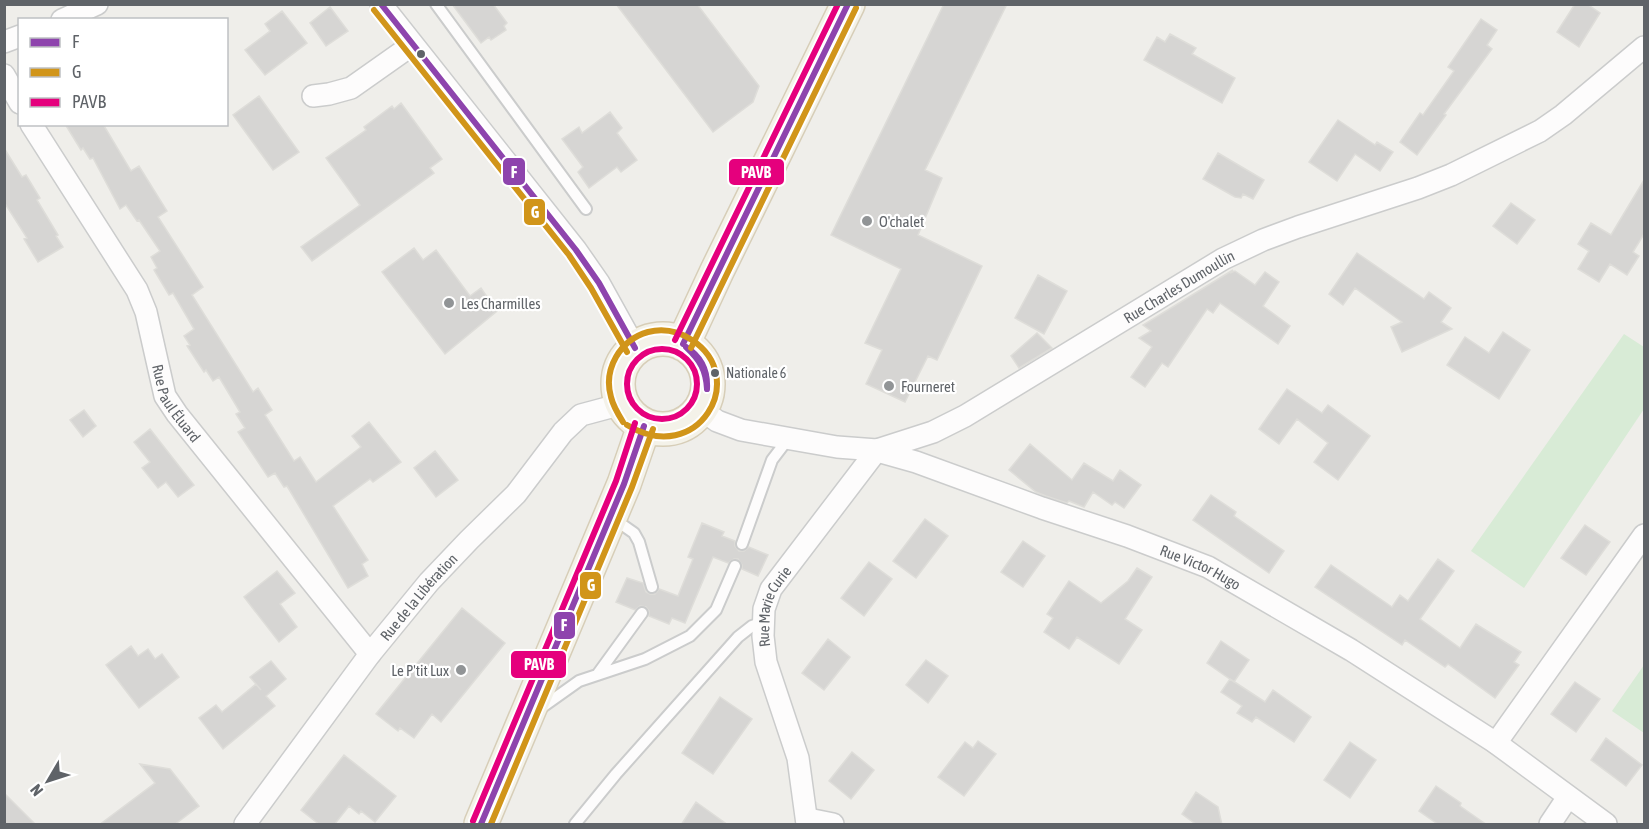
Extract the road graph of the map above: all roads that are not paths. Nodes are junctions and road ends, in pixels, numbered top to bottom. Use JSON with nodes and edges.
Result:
{"nodes":[{"id":1,"x":97,"y":4,"type":"edge"},
{"id":2,"x":381,"y":4,"type":"edge"},
{"id":3,"x":436,"y":4,"type":"edge"},
{"id":4,"x":848,"y":4,"type":"edge"},
{"id":5,"x":70,"y":13,"type":"edge"},
{"id":6,"x":412,"y":45,"type":"junction"},
{"id":7,"x":1644,"y":47,"type":"edge"},
{"id":8,"x":4,"y":75,"type":"edge"},
{"id":9,"x":313,"y":96,"type":"dead end"},
{"id":10,"x":18,"y":100,"type":"edge"},
{"id":11,"x":32,"y":126,"type":"edge"},
{"id":12,"x":586,"y":209,"type":"dead end"},
{"id":13,"x":683,"y":344,"type":"junction"},
{"id":14,"x":635,"y":348,"type":"junction"},
{"id":15,"x":701,"y":409,"type":"junction"},
{"id":16,"x":633,"y":415,"type":"junction"},
{"id":17,"x":788,"y":439,"type":"junction"},
{"id":18,"x":877,"y":450,"type":"junction"},
{"id":19,"x":610,"y":517,"type":"junction"},
{"id":20,"x":1644,"y":535,"type":"edge"},
{"id":21,"x":742,"y":544,"type":"dead end"},
{"id":22,"x":735,"y":566,"type":"dead end"},
{"id":23,"x":652,"y":586,"type":"dead end"},
{"id":24,"x":642,"y":613,"type":"dead end"},
{"id":25,"x":763,"y":622,"type":"junction"},
{"id":26,"x":370,"y":654,"type":"junction"},
{"id":27,"x":596,"y":675,"type":"junction"},
{"id":28,"x":526,"y":718,"type":"junction"},
{"id":29,"x":1496,"y":743,"type":"junction"},
{"id":30,"x":1568,"y":796,"type":"junction"},
{"id":31,"x":807,"y":822,"type":"edge"},
{"id":32,"x":245,"y":825,"type":"edge"},
{"id":33,"x":481,"y":825,"type":"edge"},
{"id":34,"x":575,"y":825,"type":"edge"},
{"id":35,"x":833,"y":825,"type":"edge"},
{"id":36,"x":1550,"y":825,"type":"edge"},
{"id":37,"x":1606,"y":825,"type":"edge"}],
"edges":[{"from":1,"to":5,"type":"street"},
{"from":2,"to":6,"type":"street"},
{"from":3,"to":12,"type":"lane"},
{"from":4,"to":13,"type":"main road"},
{"from":6,"to":9,"type":"street"},
{"from":6,"to":14,"type":"street"},
{"from":7,"to":18,"type":"street","name":"Rue Charles Dumoullin"},
{"from":8,"to":10,"type":"street"},
{"from":11,"to":26,"type":"street","name":"Rue Paul Éluard"},
{"from":13,"to":14,"type":"main road"},
{"from":13,"to":15,"type":"main road"},
{"from":14,"to":16,"type":"main road"},
{"from":15,"to":16,"type":"main road"},
{"from":15,"to":17,"type":"street","name":"Rue Charles Dumoullin"},
{"from":16,"to":19,"type":"main road"},
{"from":16,"to":26,"type":"street","name":"Rue de la Libération"},
{"from":17,"to":18,"type":"street","name":"Rue Charles Dumoullin"},
{"from":17,"to":21,"type":"lane"},
{"from":18,"to":25,"type":"street","name":"Rue Marie Curie"},
{"from":18,"to":29,"type":"street","name":"Rue Victor Hugo"},
{"from":19,"to":23,"type":"lane"},
{"from":19,"to":28,"type":"main road"},
{"from":20,"to":29,"type":"street"},
{"from":22,"to":27,"type":"lane"},
{"from":24,"to":27,"type":"lane"},
{"from":25,"to":31,"type":"street","name":"Rue Marie Curie"},
{"from":25,"to":34,"type":"lane"},
{"from":26,"to":32,"type":"street","name":"Rue de la Libération"},
{"from":27,"to":28,"type":"lane"},
{"from":28,"to":33,"type":"main road"},
{"from":29,"to":30,"type":"street","name":"Rue Victor Hugo"},
{"from":30,"to":36,"type":"street"},
{"from":30,"to":37,"type":"street","name":"Rue Victor Hugo"},
{"from":31,"to":35,"type":"street"}]}
